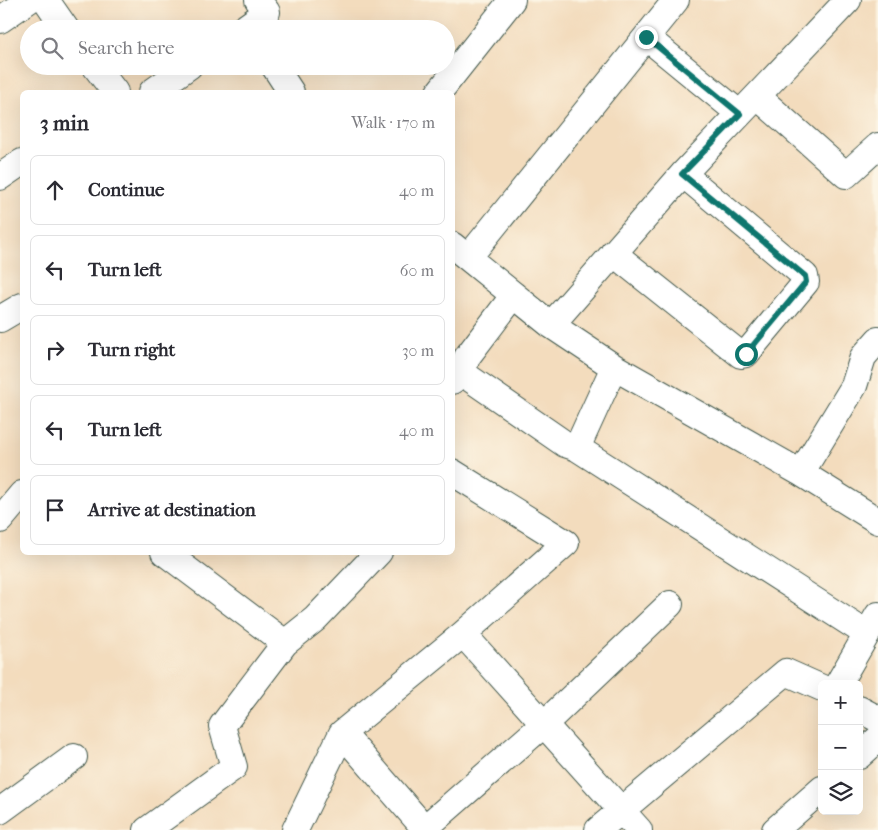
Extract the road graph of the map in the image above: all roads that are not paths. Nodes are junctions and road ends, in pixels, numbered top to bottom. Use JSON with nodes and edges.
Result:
{"nodes":[{"id":1,"x":29,"y":0,"type":"edge"},
{"id":2,"x":46,"y":0,"type":"edge"},
{"id":3,"x":258,"y":0,"type":"edge"},
{"id":4,"x":512,"y":0,"type":"edge"},
{"id":5,"x":676,"y":0,"type":"edge"},
{"id":6,"x":848,"y":0,"type":"edge"},
{"id":7,"x":0,"y":20,"type":"edge"},
{"id":8,"x":60,"y":20,"type":"edge"},
{"id":9,"x":256,"y":20,"type":"edge"},
{"id":10,"x":646,"y":37,"type":"junction"},
{"id":11,"x":455,"y":73,"type":"edge"},
{"id":12,"x":102,"y":75,"type":"edge"},
{"id":13,"x":176,"y":75,"type":"edge"},
{"id":14,"x":280,"y":75,"type":"edge"},
{"id":15,"x":453,"y":75,"type":"edge"},
{"id":16,"x":113,"y":90,"type":"edge"},
{"id":17,"x":155,"y":90,"type":"edge"},
{"id":18,"x":290,"y":90,"type":"edge"},
{"id":19,"x":442,"y":90,"type":"edge"},
{"id":20,"x":748,"y":105,"type":"junction"},
{"id":21,"x":878,"y":146,"type":"edge"},
{"id":22,"x":20,"y":163,"type":"edge"},
{"id":23,"x":682,"y":174,"type":"junction"},
{"id":24,"x":0,"y":177,"type":"edge"},
{"id":25,"x":460,"y":252,"type":"edge"},
{"id":26,"x":613,"y":253,"type":"junction"},
{"id":27,"x":514,"y":294,"type":"junction"},
{"id":28,"x":20,"y":307,"type":"edge"},
{"id":29,"x":0,"y":319,"type":"edge"},
{"id":30,"x":551,"y":326,"type":"junction"},
{"id":31,"x":873,"y":354,"type":"edge"},
{"id":32,"x":614,"y":367,"type":"junction"},
{"id":33,"x":457,"y":377,"type":"edge"},
{"id":34,"x":577,"y":448,"type":"junction"},
{"id":35,"x":801,"y":473,"type":"junction"},
{"id":36,"x":455,"y":476,"type":"edge"},
{"id":37,"x":20,"y":496,"type":"edge"},
{"id":38,"x":0,"y":520,"type":"edge"},
{"id":39,"x":878,"y":521,"type":"edge"},
{"id":40,"x":168,"y":555,"type":"edge"},
{"id":41,"x":376,"y":555,"type":"edge"},
{"id":42,"x":670,"y":604,"type":"dead end"},
{"id":43,"x":873,"y":624,"type":"edge"},
{"id":44,"x":463,"y":634,"type":"junction"},
{"id":45,"x":285,"y":642,"type":"junction"},
{"id":46,"x":840,"y":680,"type":"edge"},
{"id":47,"x":818,"y":686,"type":"edge"},
{"id":48,"x":863,"y":711,"type":"edge"},
{"id":49,"x":878,"y":719,"type":"edge"},
{"id":50,"x":543,"y":725,"type":"junction"},
{"id":51,"x":342,"y":734,"type":"junction"},
{"id":52,"x":878,"y":739,"type":"edge"},
{"id":53,"x":863,"y":752,"type":"edge"},
{"id":54,"x":74,"y":757,"type":"dead end"},
{"id":55,"x":818,"y":793,"type":"edge"},
{"id":56,"x":622,"y":810,"type":"junction"},
{"id":57,"x":0,"y":811,"type":"edge"},
{"id":58,"x":425,"y":829,"type":"edge"},
{"id":59,"x":147,"y":830,"type":"edge"},
{"id":60,"x":295,"y":830,"type":"edge"},
{"id":61,"x":598,"y":830,"type":"edge"},
{"id":62,"x":639,"y":830,"type":"edge"},
{"id":63,"x":776,"y":830,"type":"edge"}],
"edges":[{"from":1,"to":7,"type":"street"},
{"from":2,"to":8,"type":"street"},
{"from":3,"to":9,"type":"street"},
{"from":4,"to":11,"type":"street"},
{"from":5,"to":10,"type":"street"},
{"from":6,"to":20,"type":"street"},
{"from":10,"to":20,"type":"street"},
{"from":10,"to":25,"type":"street"},
{"from":12,"to":16,"type":"street"},
{"from":13,"to":17,"type":"street"},
{"from":14,"to":18,"type":"street"},
{"from":15,"to":19,"type":"street"},
{"from":20,"to":21,"type":"street"},
{"from":20,"to":23,"type":"street"},
{"from":22,"to":24,"type":"street"},
{"from":23,"to":26,"type":"street"},
{"from":23,"to":26,"type":"street"},
{"from":25,"to":27,"type":"street"},
{"from":26,"to":30,"type":"street"},
{"from":27,"to":30,"type":"street"},
{"from":27,"to":33,"type":"street"},
{"from":28,"to":29,"type":"street"},
{"from":30,"to":32,"type":"street"},
{"from":31,"to":35,"type":"street"},
{"from":32,"to":34,"type":"street"},
{"from":32,"to":35,"type":"street"},
{"from":33,"to":34,"type":"street"},
{"from":34,"to":43,"type":"street"},
{"from":35,"to":39,"type":"street"},
{"from":36,"to":44,"type":"street"},
{"from":37,"to":38,"type":"street"},
{"from":40,"to":45,"type":"street"},
{"from":41,"to":45,"type":"street"},
{"from":42,"to":50,"type":"street"},
{"from":43,"to":46,"type":"street"},
{"from":44,"to":50,"type":"street"},
{"from":44,"to":51,"type":"street"},
{"from":45,"to":59,"type":"street"},
{"from":47,"to":56,"type":"street"},
{"from":48,"to":49,"type":"street"},
{"from":50,"to":56,"type":"street"},
{"from":50,"to":58,"type":"street"},
{"from":51,"to":58,"type":"street"},
{"from":51,"to":60,"type":"street"},
{"from":52,"to":53,"type":"street"},
{"from":54,"to":57,"type":"street"},
{"from":55,"to":63,"type":"street"},
{"from":56,"to":61,"type":"street"},
{"from":56,"to":62,"type":"street"}]}
